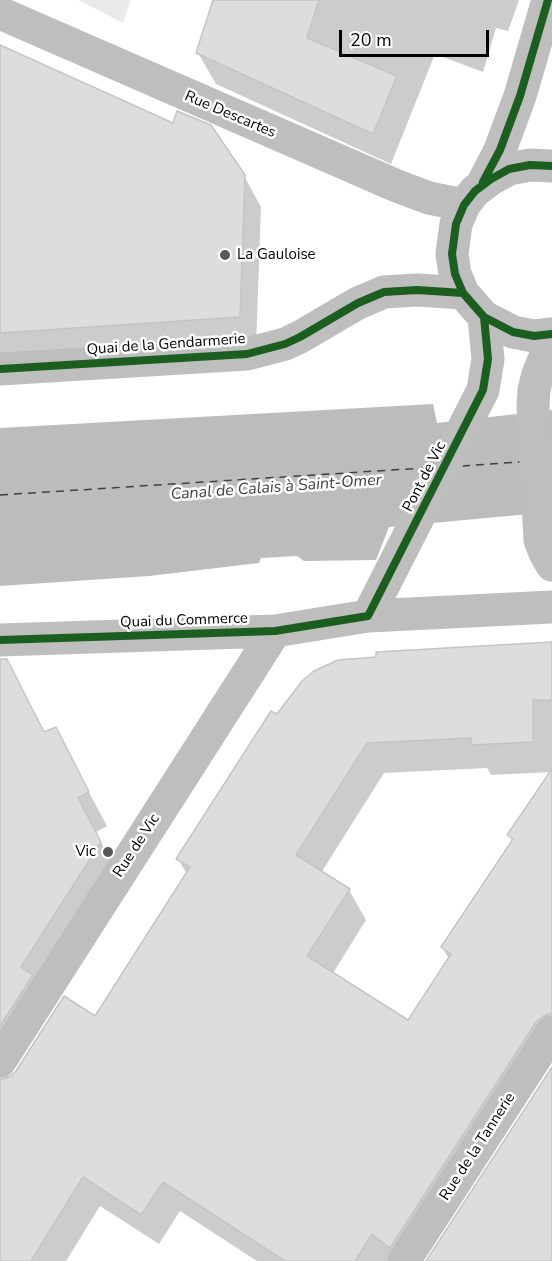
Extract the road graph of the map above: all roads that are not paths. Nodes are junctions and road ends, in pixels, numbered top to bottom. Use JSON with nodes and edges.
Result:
{"nodes":[{"id":1,"x":548,"y":0,"type":"edge"},
{"id":2,"x":0,"y":13,"type":"edge"},
{"id":3,"x":552,"y":166,"type":"edge"},
{"id":4,"x":473,"y":195,"type":"junction"},
{"id":5,"x":473,"y":305,"type":"junction"},
{"id":6,"x":552,"y":334,"type":"edge"},
{"id":7,"x":552,"y":340,"type":"edge"},
{"id":8,"x":0,"y":369,"type":"edge"},
{"id":9,"x":552,"y":565,"type":"edge"},
{"id":10,"x":552,"y":608,"type":"edge"},
{"id":11,"x":368,"y":616,"type":"junction"},
{"id":12,"x":275,"y":631,"type":"junction"},
{"id":13,"x":0,"y":640,"type":"edge"},
{"id":14,"x":552,"y":1032,"type":"edge"},
{"id":15,"x":0,"y":1060,"type":"edge"},
{"id":16,"x":404,"y":1261,"type":"edge"}],
"edges":[{"from":1,"to":4,"type":"street","name":"Pont de Vic"},
{"from":2,"to":4,"type":"street","name":"Rue Descartes"},
{"from":3,"to":4,"type":"street"},
{"from":4,"to":5,"type":"street","name":"Pont de Vic"},
{"from":5,"to":6,"type":"street"},
{"from":5,"to":8,"type":"street","name":"Quai de la Gendarmerie"},
{"from":5,"to":11,"type":"street","name":"Pont de Vic"},
{"from":7,"to":9,"type":"street"},
{"from":10,"to":11,"type":"street","name":"Quai du Commerce"},
{"from":11,"to":12,"type":"street","name":"Quai du Commerce"},
{"from":12,"to":13,"type":"street","name":"Quai du Commerce"},
{"from":12,"to":15,"type":"street","name":"Rue de Vic"},
{"from":14,"to":16,"type":"street","name":"Rue de la Tannerie"}]}
